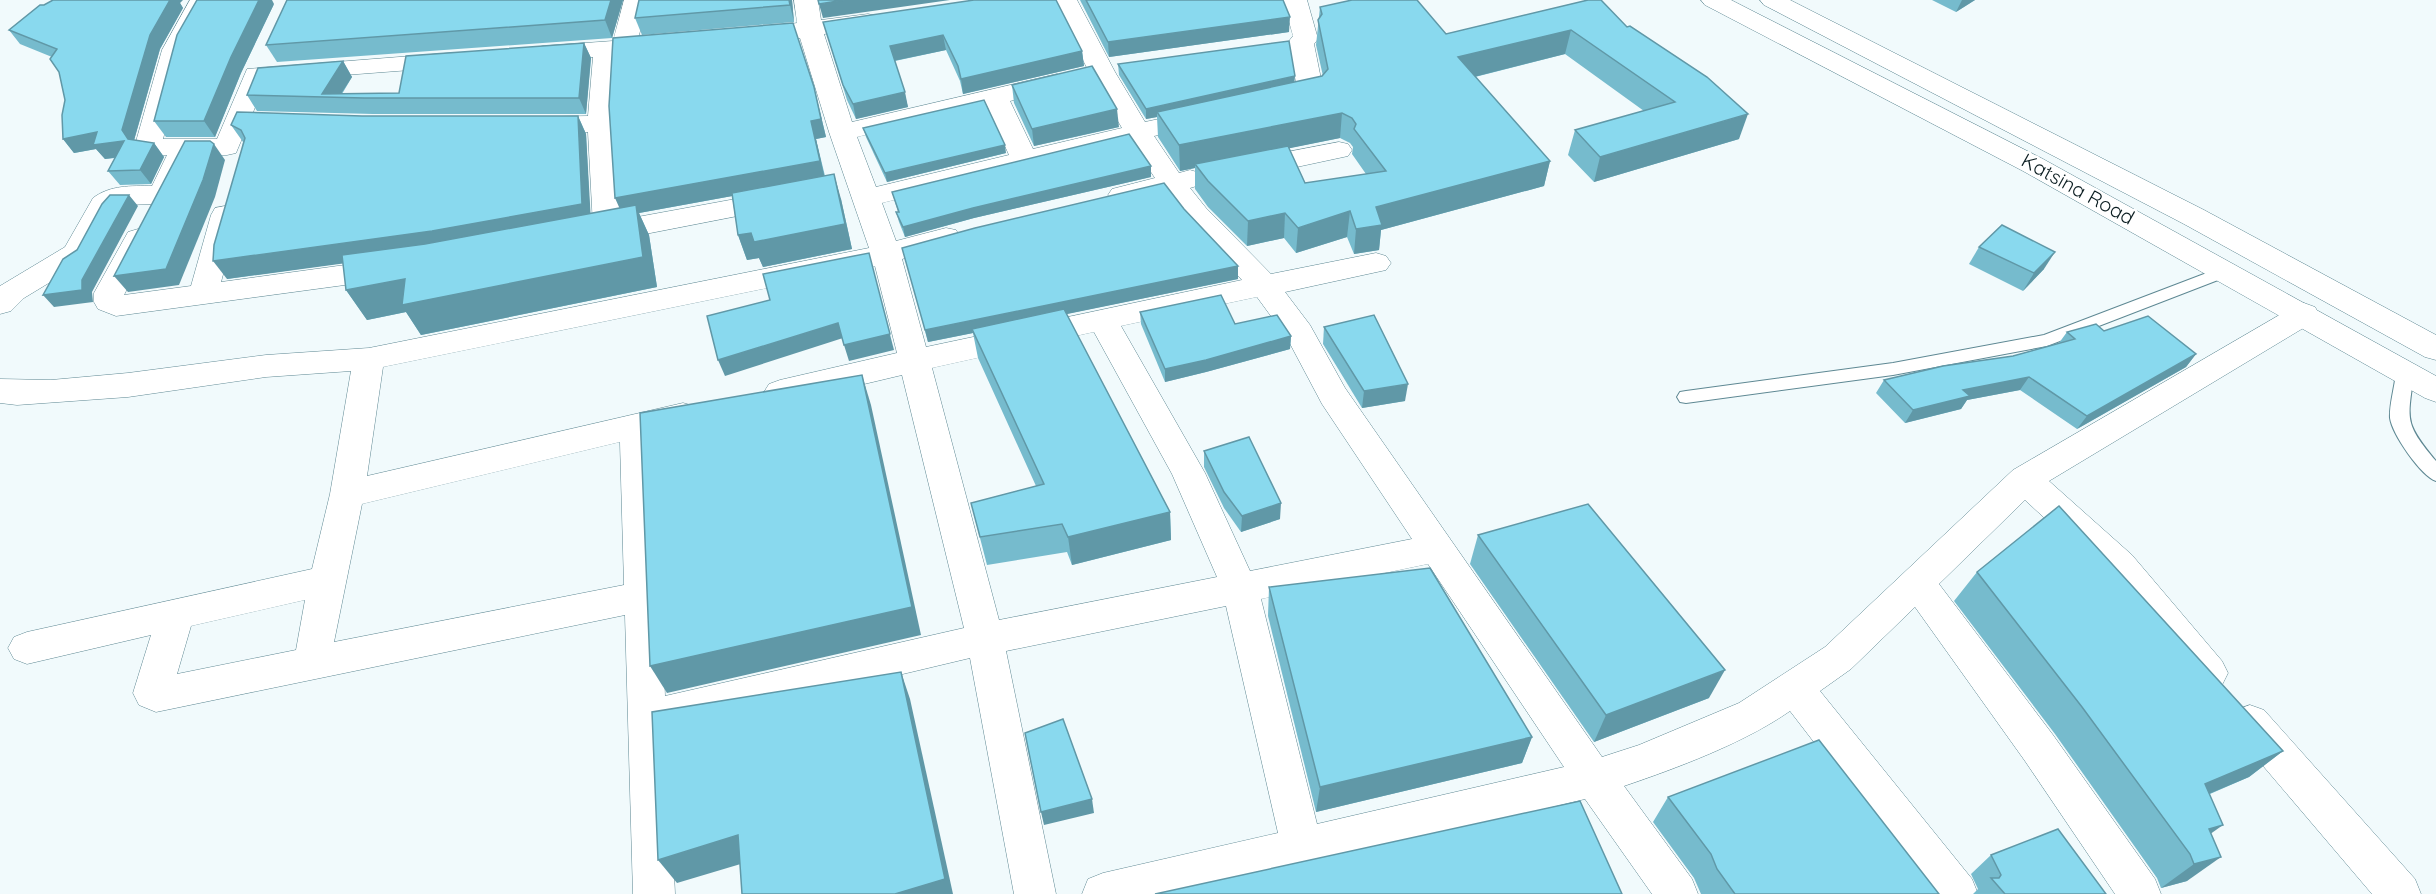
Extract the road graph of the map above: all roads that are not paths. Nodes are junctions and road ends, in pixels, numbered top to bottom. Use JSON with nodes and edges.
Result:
{"nodes":[{"id":1,"x":202,"y":0,"type":"edge"},
{"id":2,"x":636,"y":0,"type":"edge"},
{"id":3,"x":1065,"y":0,"type":"edge"},
{"id":4,"x":1295,"y":0,"type":"edge"},
{"id":5,"x":1713,"y":0,"type":"edge"},
{"id":6,"x":1772,"y":0,"type":"edge"},
{"id":7,"x":808,"y":15,"type":"edge"},
{"id":8,"x":890,"y":18,"type":"edge"},
{"id":9,"x":727,"y":39,"type":"edge"},
{"id":10,"x":681,"y":43,"type":"edge"},
{"id":11,"x":615,"y":48,"type":"junction"},
{"id":12,"x":524,"y":54,"type":"edge"},
{"id":13,"x":478,"y":58,"type":"edge"},
{"id":14,"x":1108,"y":69,"type":"junction"},
{"id":15,"x":995,"y":95,"type":"junction"},
{"id":16,"x":1265,"y":104,"type":"edge"},
{"id":17,"x":1185,"y":122,"type":"edge"},
{"id":18,"x":601,"y":124,"type":"junction"},
{"id":19,"x":517,"y":125,"type":"edge"},
{"id":20,"x":842,"y":132,"type":"junction"},
{"id":21,"x":1138,"y":132,"type":"junction"},
{"id":22,"x":186,"y":146,"type":"junction"},
{"id":23,"x":226,"y":147,"type":"junction"},
{"id":24,"x":1339,"y":150,"type":"dead end"},
{"id":25,"x":1024,"y":158,"type":"junction"},
{"id":26,"x":1172,"y":183,"type":"junction"},
{"id":27,"x":854,"y":190,"type":"junction"},
{"id":28,"x":161,"y":195,"type":"junction"},
{"id":29,"x":804,"y":195,"type":"edge"},
{"id":30,"x":1091,"y":202,"type":"edge"},
{"id":31,"x":975,"y":229,"type":"edge"},
{"id":32,"x":608,"y":232,"type":"junction"},
{"id":33,"x":575,"y":238,"type":"edge"},
{"id":34,"x":886,"y":254,"type":"junction"},
{"id":35,"x":1376,"y":263,"type":"dead end"},
{"id":36,"x":420,"y":265,"type":"edge"},
{"id":37,"x":2225,"y":271,"type":"junction"},
{"id":38,"x":1264,"y":285,"type":"junction"},
{"id":39,"x":203,"y":295,"type":"junction"},
{"id":40,"x":0,"y":304,"type":"edge"},
{"id":41,"x":2304,"y":314,"type":"junction"},
{"id":42,"x":1103,"y":321,"type":"junction"},
{"id":43,"x":2436,"y":349,"type":"edge"},
{"id":44,"x":369,"y":359,"type":"junction"},
{"id":45,"x":914,"y":359,"type":"junction"},
{"id":46,"x":2405,"y":372,"type":"junction"},
{"id":47,"x":2436,"y":390,"type":"edge"},
{"id":48,"x":0,"y":391,"type":"edge"},
{"id":49,"x":1686,"y":397,"type":"dead end"},
{"id":50,"x":752,"y":398,"type":"edge"},
{"id":51,"x":705,"y":409,"type":"edge"},
{"id":52,"x":636,"y":426,"type":"junction"},
{"id":53,"x":2436,"y":474,"type":"edge"},
{"id":54,"x":2025,"y":479,"type":"junction"},
{"id":55,"x":347,"y":494,"type":"junction"},
{"id":56,"x":1438,"y":548,"type":"junction"},
{"id":57,"x":327,"y":580,"type":"junction"},
{"id":58,"x":1917,"y":582,"type":"junction"},
{"id":59,"x":1240,"y":588,"type":"junction"},
{"id":60,"x":643,"y":596,"type":"junction"},
{"id":61,"x":176,"y":615,"type":"junction"},
{"id":62,"x":985,"y":639,"type":"junction"},
{"id":63,"x":27,"y":648,"type":"dead end"},
{"id":64,"x":312,"y":663,"type":"junction"},
{"id":65,"x":1794,"y":687,"type":"junction"},
{"id":66,"x":649,"y":717,"type":"junction"},
{"id":67,"x":1594,"y":778,"type":"junction"},
{"id":68,"x":1302,"y":845,"type":"junction"},
{"id":69,"x":654,"y":894,"type":"edge"},
{"id":70,"x":1035,"y":894,"type":"edge"},
{"id":71,"x":1103,"y":894,"type":"edge"},
{"id":72,"x":1677,"y":894,"type":"edge"},
{"id":73,"x":1957,"y":894,"type":"edge"},
{"id":74,"x":2140,"y":894,"type":"edge"},
{"id":75,"x":2400,"y":894,"type":"edge"}],
"edges":[{"from":1,"to":22,"type":"main road"},
{"from":2,"to":11,"type":"main road"},
{"from":3,"to":14,"type":"main road"},
{"from":4,"to":16,"type":"main road"},
{"from":5,"to":37,"type":"main road","name":"Katsina Road"},
{"from":6,"to":43,"type":"main road","name":"Katsina Road"},
{"from":7,"to":8,"type":"main road"},
{"from":7,"to":9,"type":"main road"},
{"from":7,"to":20,"type":"main road"},
{"from":10,"to":11,"type":"main road"},
{"from":11,"to":12,"type":"main road"},
{"from":11,"to":18,"type":"main road"},
{"from":13,"to":23,"type":"main road"},
{"from":14,"to":15,"type":"main road"},
{"from":14,"to":21,"type":"main road"},
{"from":15,"to":20,"type":"main road"},
{"from":15,"to":25,"type":"main road"},
{"from":17,"to":21,"type":"main road"},
{"from":18,"to":19,"type":"main road"},
{"from":18,"to":32,"type":"main road"},
{"from":20,"to":27,"type":"main road"},
{"from":21,"to":25,"type":"main road"},
{"from":21,"to":26,"type":"main road"},
{"from":22,"to":23,"type":"main road"},
{"from":22,"to":28,"type":"main road"},
{"from":23,"to":39,"type":"main road"},
{"from":24,"to":26,"type":"main road"},
{"from":25,"to":27,"type":"main road"},
{"from":26,"to":30,"type":"main road"},
{"from":26,"to":38,"type":"main road"},
{"from":27,"to":34,"type":"main road"},
{"from":28,"to":39,"type":"main road"},
{"from":28,"to":40,"type":"main road"},
{"from":29,"to":32,"type":"main road"},
{"from":31,"to":34,"type":"main road"},
{"from":32,"to":33,"type":"main road"},
{"from":34,"to":44,"type":"main road"},
{"from":34,"to":45,"type":"main road"},
{"from":35,"to":38,"type":"main road"},
{"from":36,"to":39,"type":"main road"},
{"from":37,"to":41,"type":"main road","name":"Katsina Road"},
{"from":37,"to":49,"type":"lane"},
{"from":38,"to":42,"type":"main road"},
{"from":38,"to":56,"type":"main road"},
{"from":41,"to":46,"type":"main road","name":"Katsina Road"},
{"from":41,"to":54,"type":"main road"},
{"from":42,"to":45,"type":"main road"},
{"from":42,"to":59,"type":"main road"},
{"from":44,"to":48,"type":"main road"},
{"from":44,"to":55,"type":"main road"},
{"from":45,"to":50,"type":"main road"},
{"from":45,"to":62,"type":"main road"},
{"from":46,"to":47,"type":"main road","name":"Katsina Road"},
{"from":46,"to":53,"type":"lane"},
{"from":51,"to":52,"type":"main road"},
{"from":52,"to":55,"type":"main road"},
{"from":52,"to":60,"type":"main road"},
{"from":54,"to":58,"type":"main road"},
{"from":54,"to":75,"type":"main road"},
{"from":55,"to":57,"type":"main road"},
{"from":56,"to":59,"type":"main road"},
{"from":56,"to":67,"type":"main road"},
{"from":57,"to":61,"type":"main road"},
{"from":57,"to":64,"type":"main road"},
{"from":58,"to":65,"type":"main road"},
{"from":58,"to":74,"type":"main road"},
{"from":59,"to":62,"type":"main road"},
{"from":59,"to":68,"type":"main road"},
{"from":60,"to":64,"type":"main road"},
{"from":60,"to":66,"type":"main road"},
{"from":61,"to":63,"type":"main road"},
{"from":61,"to":64,"type":"main road"},
{"from":62,"to":66,"type":"main road"},
{"from":62,"to":70,"type":"main road"},
{"from":65,"to":67,"type":"main road"},
{"from":65,"to":73,"type":"main road"},
{"from":66,"to":69,"type":"main road"},
{"from":67,"to":68,"type":"main road"},
{"from":67,"to":72,"type":"main road"},
{"from":68,"to":71,"type":"main road"}]}
